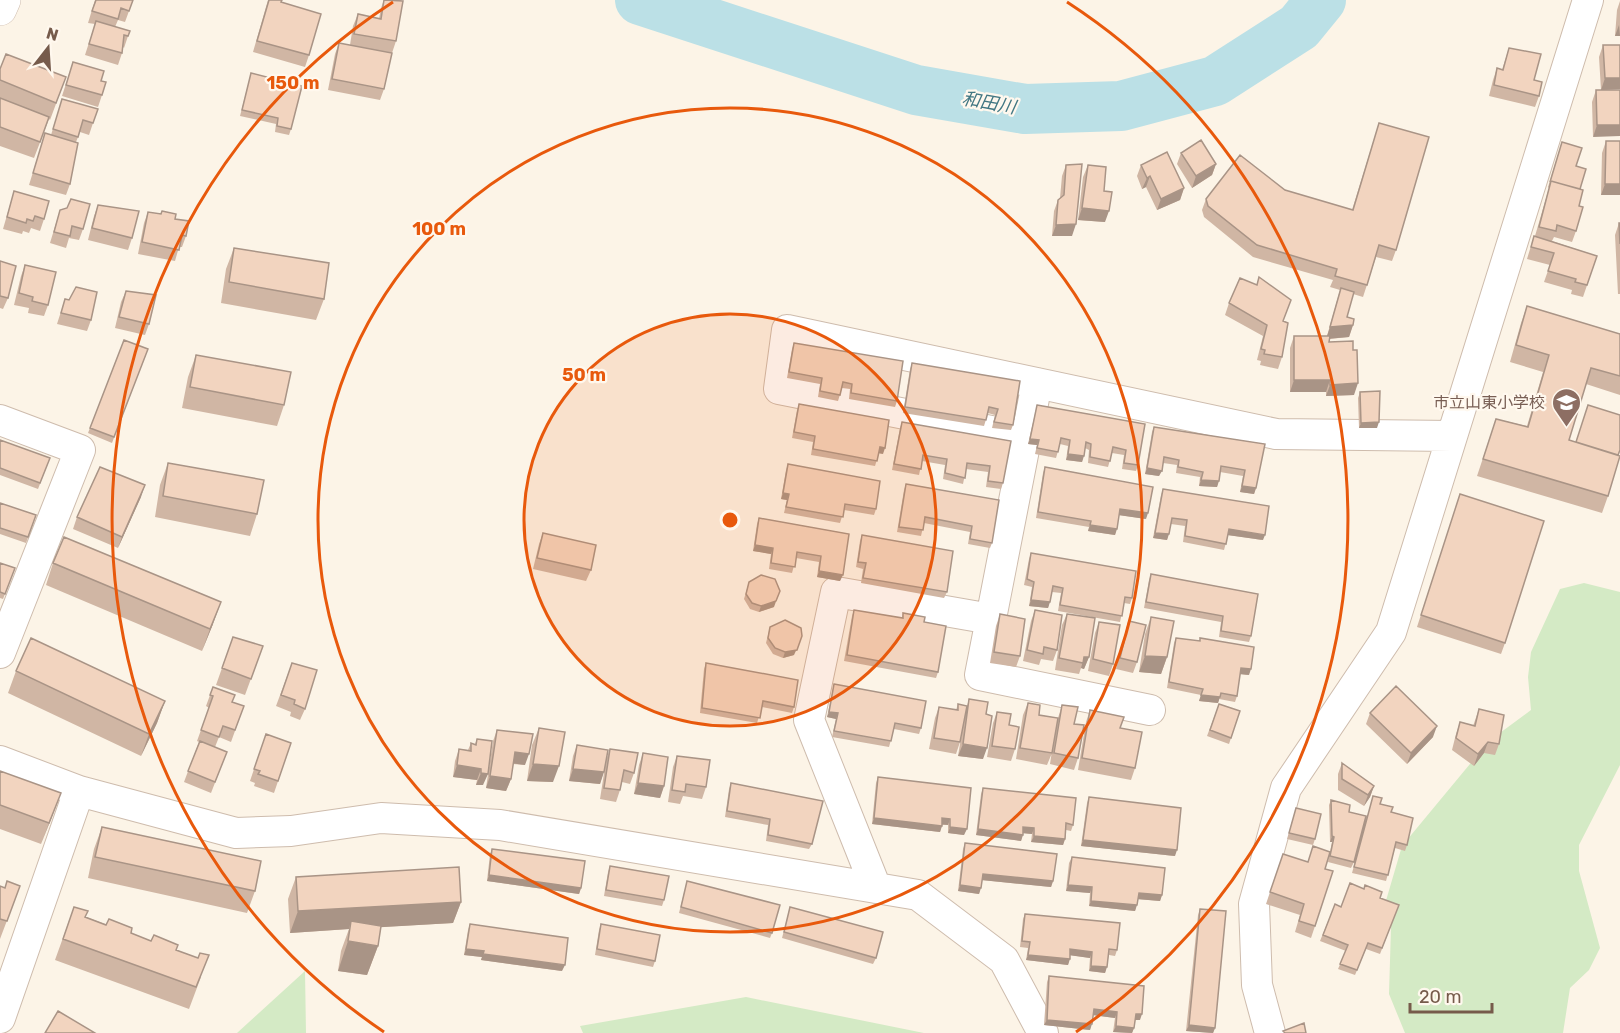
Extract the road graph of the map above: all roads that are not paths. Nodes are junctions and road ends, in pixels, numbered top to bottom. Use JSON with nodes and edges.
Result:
{"nodes":[{"id":1,"x":4,"y":0,"type":"edge"},
{"id":2,"x":1588,"y":0,"type":"edge"},
{"id":3,"x":0,"y":9,"type":"edge"},
{"id":4,"x":1037,"y":383,"type":"junction"},
{"id":5,"x":0,"y":420,"type":"edge"},
{"id":6,"x":1452,"y":436,"type":"junction"},
{"id":7,"x":1026,"y":438,"type":"junction"},
{"id":8,"x":991,"y":619,"type":"junction"},
{"id":9,"x":0,"y":653,"type":"edge"},
{"id":10,"x":1150,"y":710,"type":"dead end"},
{"id":11,"x":0,"y":761,"type":"edge"},
{"id":12,"x":79,"y":791,"type":"junction"},
{"id":13,"x":876,"y":888,"type":"junction"},
{"id":14,"x":0,"y":1018,"type":"edge"},
{"id":15,"x":1043,"y":1033,"type":"edge"},
{"id":16,"x":1269,"y":1033,"type":"edge"}],
"edges":[{"from":1,"to":3,"type":"street"},
{"from":2,"to":6,"type":"street"},
{"from":4,"to":6,"type":"street"},
{"from":4,"to":7,"type":"street"},
{"from":4,"to":7,"type":"street"},
{"from":5,"to":9,"type":"street"},
{"from":6,"to":16,"type":"street"},
{"from":7,"to":8,"type":"street"},
{"from":8,"to":10,"type":"street"},
{"from":8,"to":13,"type":"street"},
{"from":11,"to":12,"type":"street"},
{"from":12,"to":13,"type":"street"},
{"from":12,"to":14,"type":"street"},
{"from":13,"to":15,"type":"street"}]}
